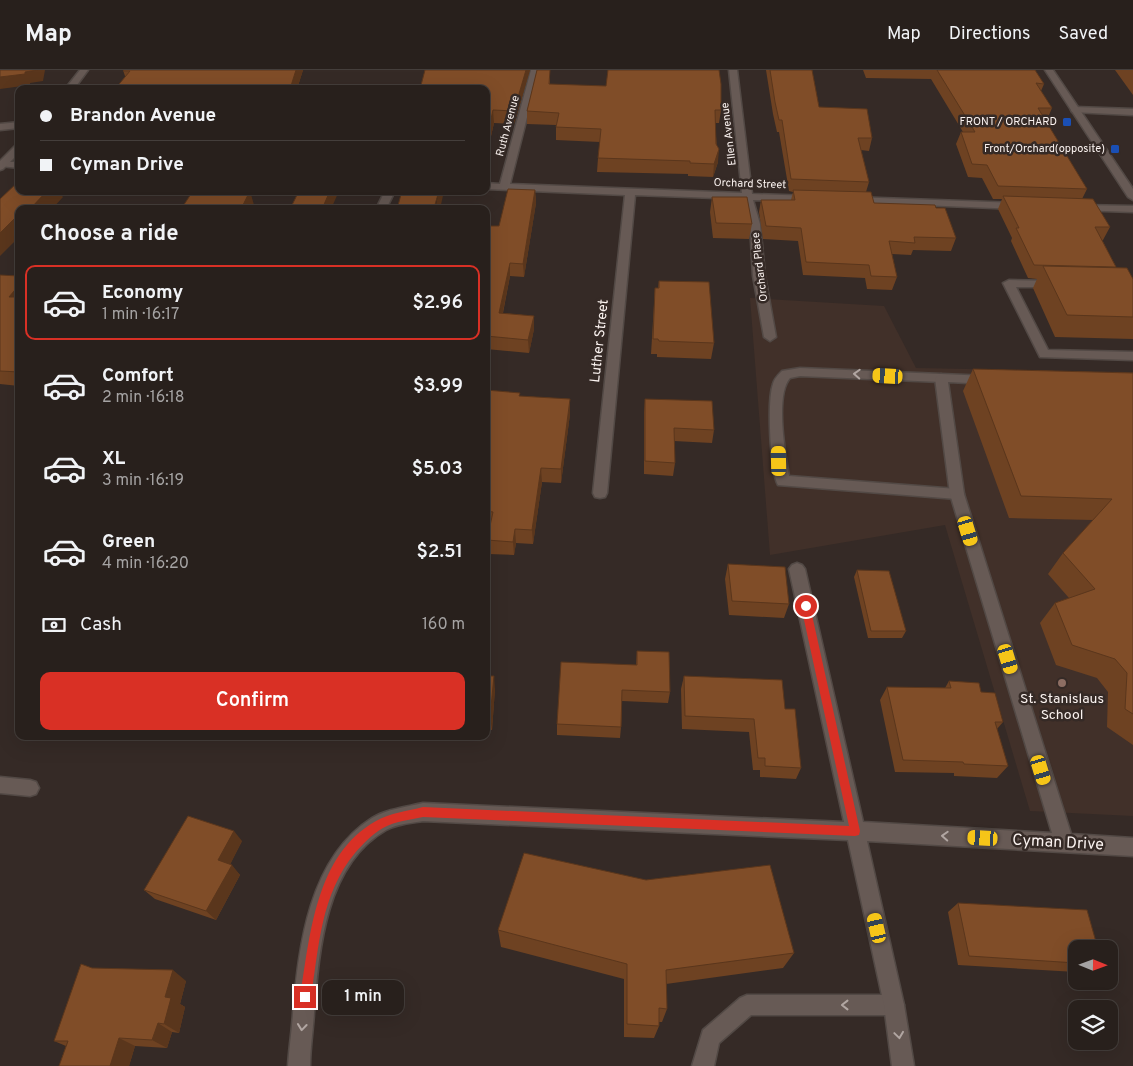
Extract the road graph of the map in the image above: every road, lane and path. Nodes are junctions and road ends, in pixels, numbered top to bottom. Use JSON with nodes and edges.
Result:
{"nodes":[{"id":1,"x":84,"y":70,"type":"edge"},
{"id":2,"x":534,"y":70,"type":"edge"},
{"id":3,"x":733,"y":70,"type":"edge"},
{"id":4,"x":1049,"y":70,"type":"edge"},
{"id":5,"x":72,"y":85,"type":"edge"},
{"id":6,"x":1075,"y":110,"type":"junction"},
{"id":7,"x":1133,"y":112,"type":"edge"},
{"id":8,"x":15,"y":125,"type":"edge"},
{"id":9,"x":0,"y":127,"type":"edge"},
{"id":10,"x":15,"y":151,"type":"edge"},
{"id":11,"x":15,"y":165,"type":"edge"},
{"id":12,"x":1,"y":166,"type":"edge"},
{"id":13,"x":490,"y":186,"type":"edge"},
{"id":14,"x":504,"y":187,"type":"junction"},
{"id":15,"x":630,"y":192,"type":"junction"},
{"id":16,"x":1132,"y":194,"type":"edge"},
{"id":17,"x":747,"y":196,"type":"junction"},
{"id":18,"x":1034,"y":206,"type":"edge"},
{"id":19,"x":1074,"y":207,"type":"edge"},
{"id":20,"x":1133,"y":209,"type":"edge"},
{"id":21,"x":1064,"y":284,"type":"edge"},
{"id":22,"x":770,"y":337,"type":"dead end"},
{"id":23,"x":1130,"y":356,"type":"edge"},
{"id":24,"x":941,"y":378,"type":"junction"},
{"id":25,"x":1008,"y":380,"type":"edge"},
{"id":26,"x":600,"y":494,"type":"dead end"},
{"id":27,"x":957,"y":494,"type":"junction"},
{"id":28,"x":797,"y":569,"type":"dead end"},
{"id":29,"x":0,"y":784,"type":"edge"},
{"id":30,"x":30,"y":788,"type":"dead end"},
{"id":31,"x":855,"y":831,"type":"junction"},
{"id":32,"x":1064,"y":843,"type":"junction"},
{"id":33,"x":1133,"y":847,"type":"edge"},
{"id":34,"x":894,"y":1004,"type":"junction"},
{"id":35,"x":299,"y":1066,"type":"edge"},
{"id":36,"x":703,"y":1066,"type":"edge"},
{"id":37,"x":903,"y":1066,"type":"edge"}],
"edges":[{"from":1,"to":5,"type":"street"},
{"from":2,"to":14,"type":"street","name":"Ruth Avenue"},
{"from":3,"to":17,"type":"street","name":"Ellen Avenue"},
{"from":4,"to":6,"type":"street"},
{"from":6,"to":7,"type":"street"},
{"from":6,"to":16,"type":"street"},
{"from":8,"to":9,"type":"street"},
{"from":10,"to":12,"type":"street"},
{"from":11,"to":12,"type":"street"},
{"from":13,"to":14,"type":"street","name":"Orchard Street"},
{"from":14,"to":15,"type":"street","name":"Orchard Street"},
{"from":15,"to":17,"type":"street","name":"Orchard Street"},
{"from":15,"to":26,"type":"street","name":"Luther Street"},
{"from":17,"to":18,"type":"street","name":"Orchard Street"},
{"from":17,"to":22,"type":"street","name":"Orchard Place"},
{"from":19,"to":20,"type":"street"},
{"from":21,"to":23,"type":"street"},
{"from":24,"to":25,"type":"street"},
{"from":24,"to":27,"type":"street"},
{"from":24,"to":27,"type":"street","one_way":true},
{"from":27,"to":32,"type":"street"},
{"from":28,"to":31,"type":"street"},
{"from":29,"to":30,"type":"street"},
{"from":32,"to":31,"type":"street","name":"Cyman Drive","one_way":true},
{"from":31,"to":34,"type":"street"},
{"from":31,"to":35,"type":"street","name":"Cyman Drive","one_way":true},
{"from":32,"to":33,"type":"street","name":"Cyman Drive"},
{"from":34,"to":36,"type":"street","one_way":true},
{"from":34,"to":37,"type":"street","one_way":true}]}
